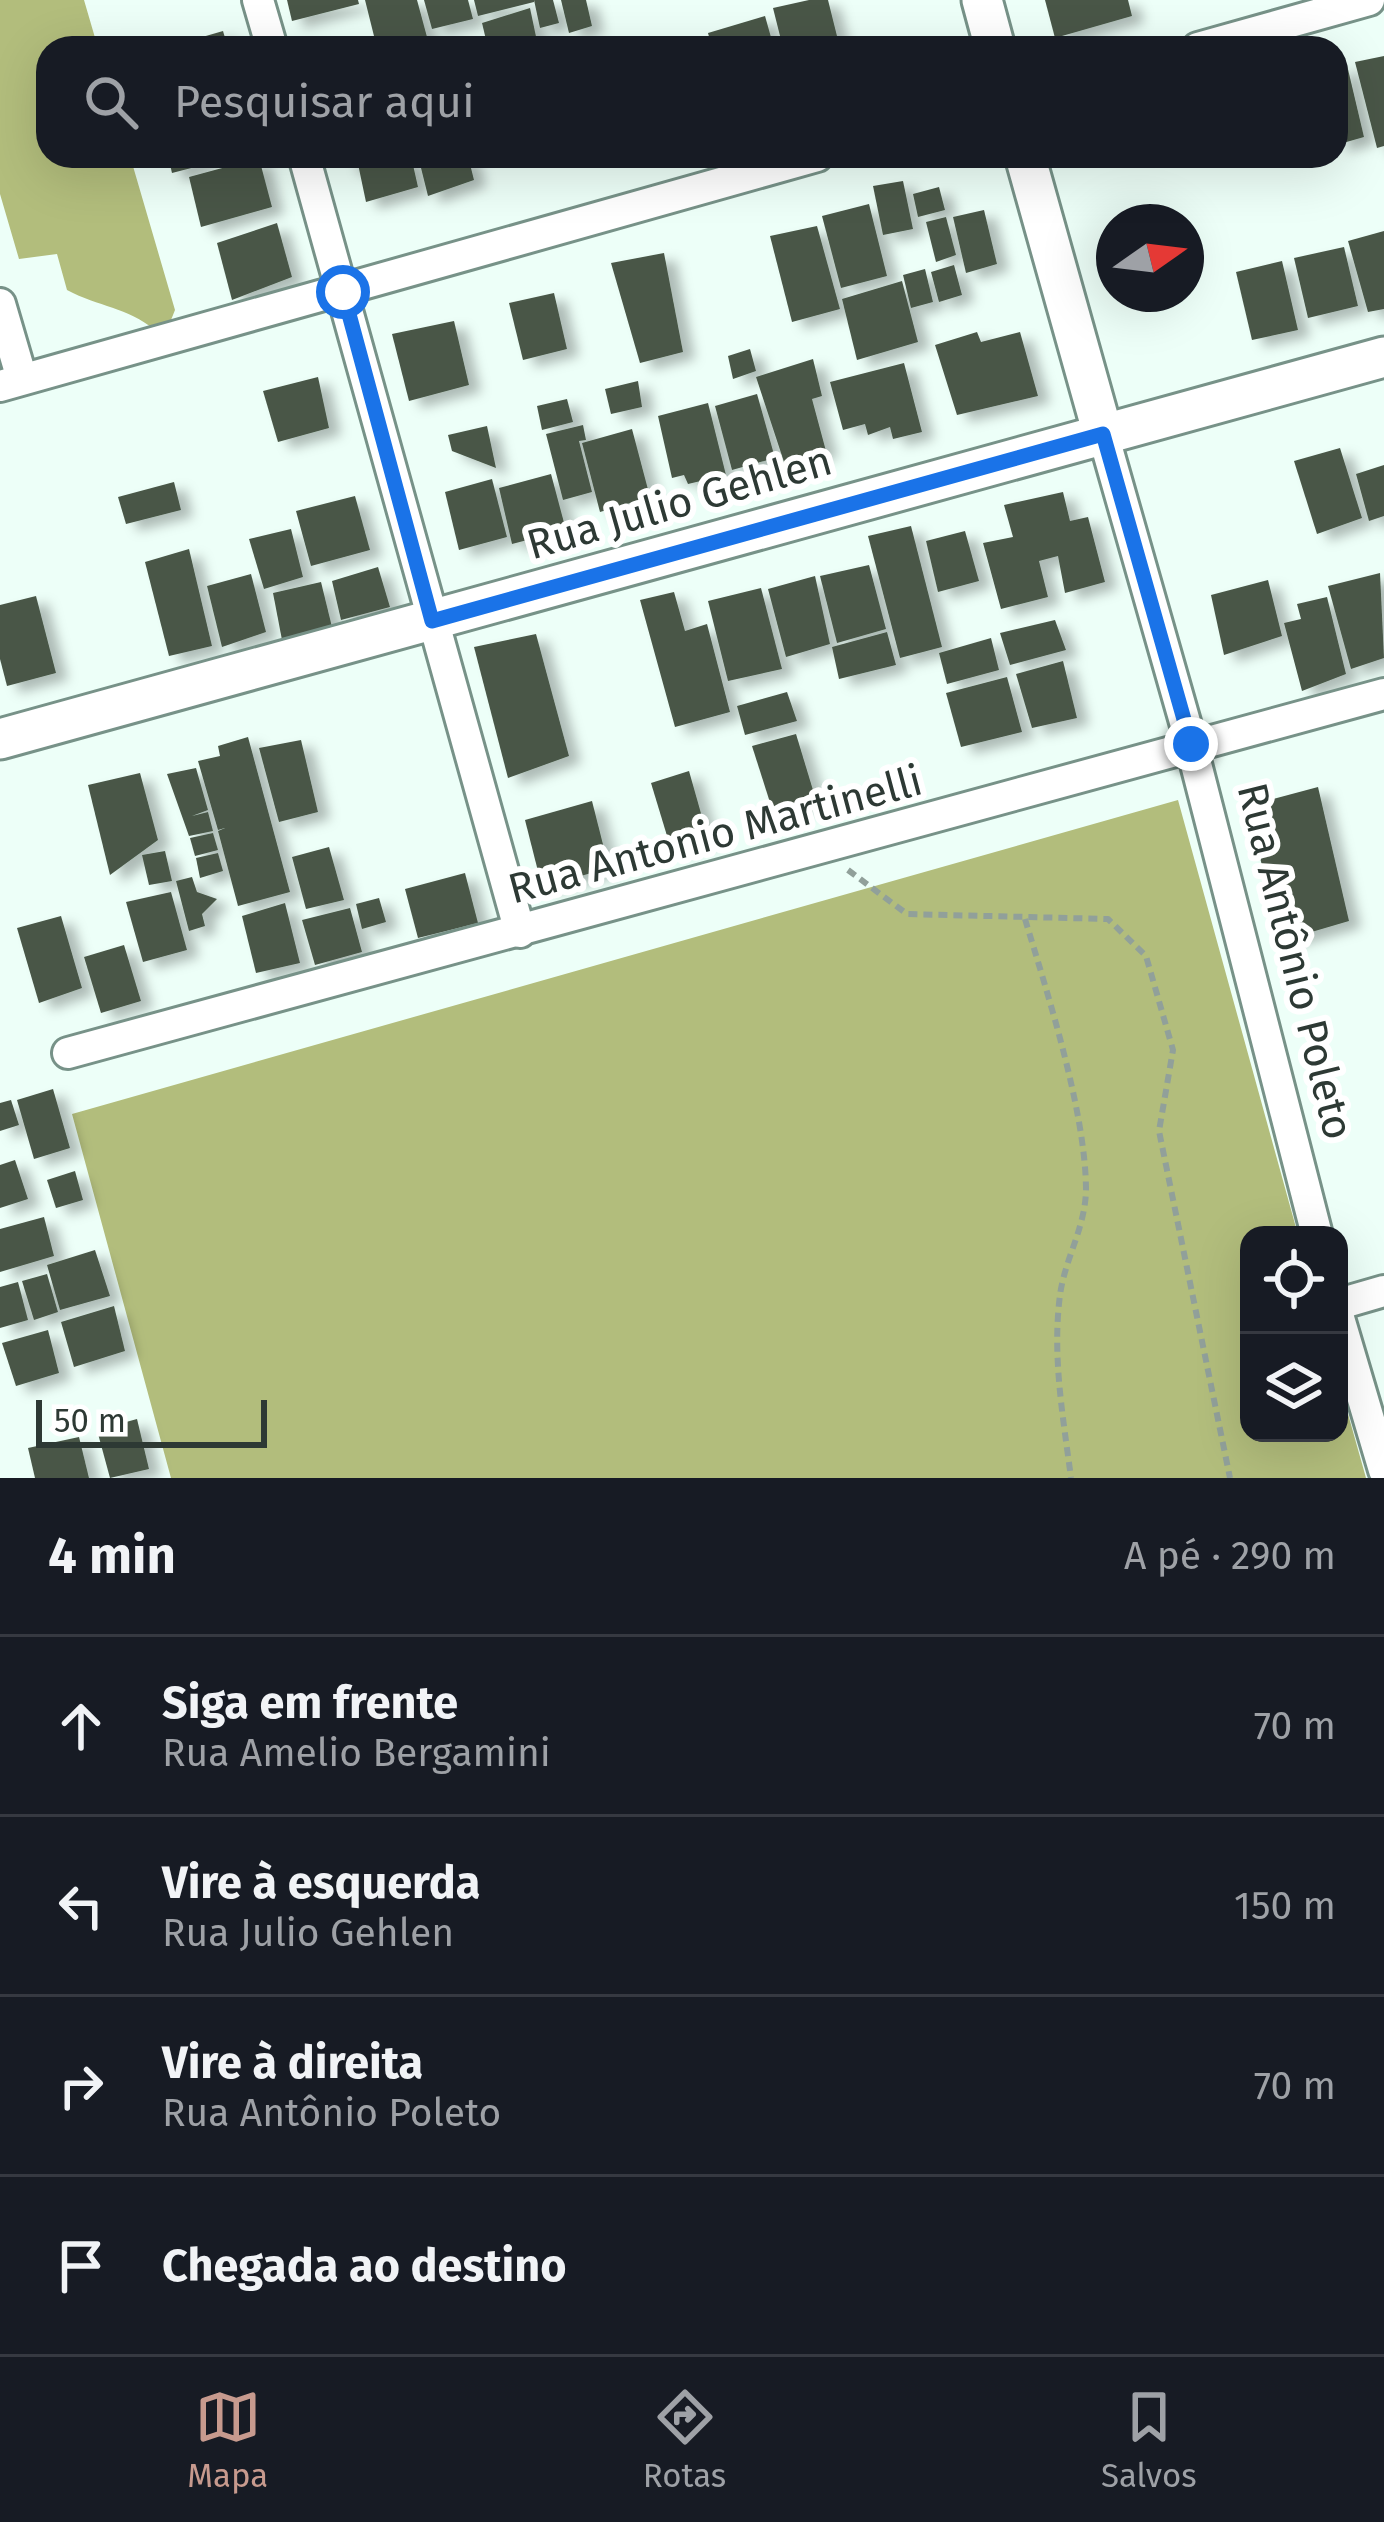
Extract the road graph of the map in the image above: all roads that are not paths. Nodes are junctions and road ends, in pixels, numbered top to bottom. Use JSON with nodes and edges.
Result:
{"nodes":[{"id":1,"x":258,"y":0,"type":"edge"},
{"id":2,"x":982,"y":0,"type":"edge"},
{"id":3,"x":1370,"y":0,"type":"edge"},
{"id":4,"x":268,"y":36,"type":"edge"},
{"id":5,"x":991,"y":36,"type":"edge"},
{"id":6,"x":1241,"y":36,"type":"edge"},
{"id":7,"x":307,"y":168,"type":"edge"},
{"id":8,"x":775,"y":168,"type":"edge"},
{"id":9,"x":1027,"y":168,"type":"edge"},
{"id":10,"x":343,"y":292,"type":"junction"},
{"id":11,"x":0,"y":304,"type":"edge"},
{"id":12,"x":1384,"y":357,"type":"edge"},
{"id":13,"x":11,"y":383,"type":"edge"},
{"id":14,"x":1103,"y":434,"type":"junction"},
{"id":15,"x":432,"y":621,"type":"junction"},
{"id":16,"x":1384,"y":694,"type":"edge"},
{"id":17,"x":0,"y":740,"type":"edge"},
{"id":18,"x":1191,"y":744,"type":"junction"},
{"id":19,"x":520,"y":932,"type":"junction"},
{"id":20,"x":68,"y":1052,"type":"dead end"},
{"id":21,"x":1315,"y":1226,"type":"edge"},
{"id":22,"x":1384,"y":1291,"type":"edge"},
{"id":23,"x":1348,"y":1301,"type":"edge"},
{"id":24,"x":1344,"y":1334,"type":"edge"},
{"id":25,"x":1384,"y":1470,"type":"edge"}],
"edges":[{"from":1,"to":4,"type":"street"},
{"from":2,"to":5,"type":"street"},
{"from":3,"to":6,"type":"street"},
{"from":7,"to":10,"type":"street"},
{"from":8,"to":10,"type":"street"},
{"from":9,"to":14,"type":"street","name":"Rua Antônio Poleto"},
{"from":10,"to":13,"type":"street"},
{"from":10,"to":15,"type":"street"},
{"from":11,"to":13,"type":"street"},
{"from":12,"to":14,"type":"street","name":"Rua Julio Gehlen"},
{"from":14,"to":15,"type":"street","name":"Rua Julio Gehlen"},
{"from":14,"to":18,"type":"street","name":"Rua Antônio Poleto"},
{"from":15,"to":17,"type":"street","name":"Rua Julio Gehlen"},
{"from":15,"to":19,"type":"street"},
{"from":16,"to":18,"type":"street","name":"Rua Antonio Martinelli"},
{"from":18,"to":19,"type":"street","name":"Rua Antonio Martinelli"},
{"from":18,"to":21,"type":"street","name":"Rua Antônio Poleto"},
{"from":19,"to":20,"type":"street","name":"Rua Antonio Martinelli"},
{"from":22,"to":23,"type":"street"},
{"from":24,"to":25,"type":"street"}]}
